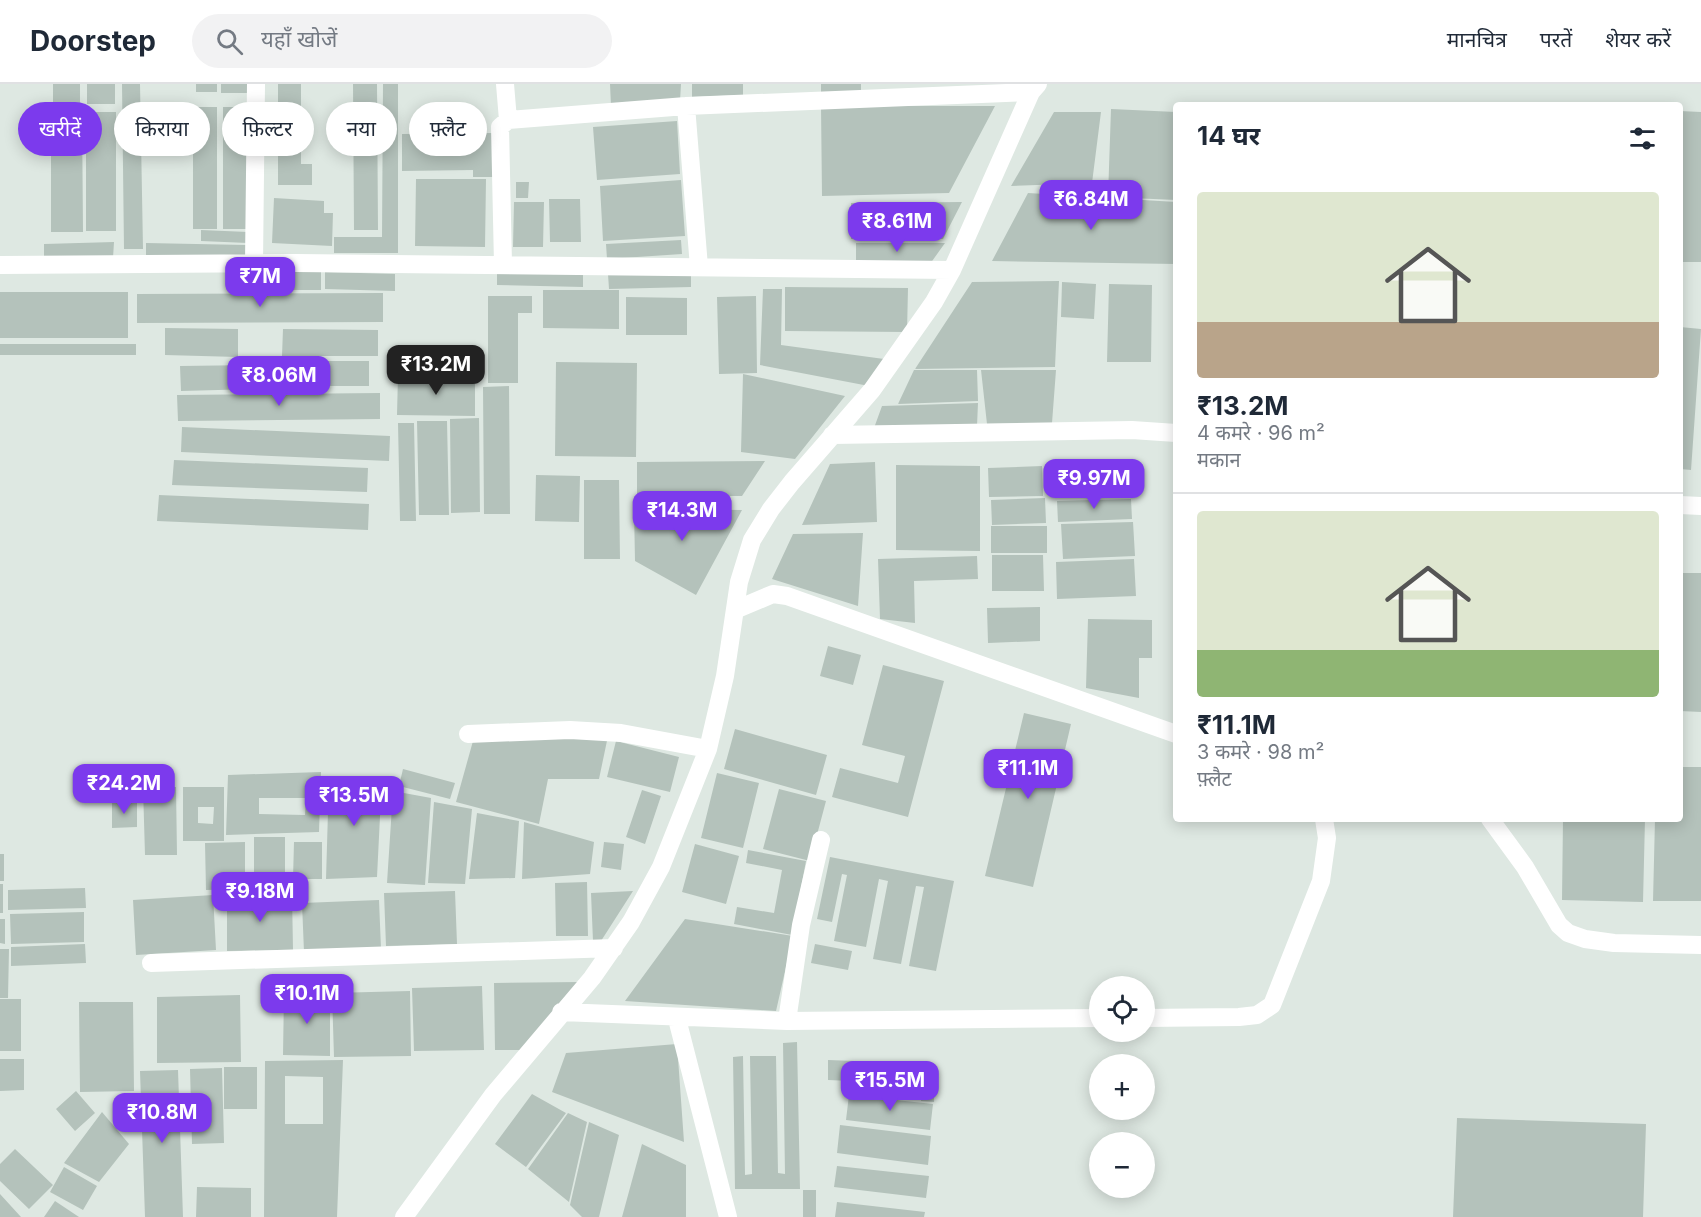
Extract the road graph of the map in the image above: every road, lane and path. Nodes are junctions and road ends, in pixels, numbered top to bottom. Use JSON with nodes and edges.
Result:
{"nodes":[{"id":1,"x":256,"y":84,"type":"edge"},
{"id":2,"x":505,"y":84,"type":"edge"},
{"id":3,"x":1034,"y":88,"type":"edge"},
{"id":4,"x":686,"y":106,"type":"junction"},
{"id":5,"x":507,"y":120,"type":"junction"},
{"id":6,"x":254,"y":263,"type":"junction"},
{"id":7,"x":502,"y":264,"type":"junction"},
{"id":8,"x":0,"y":265,"type":"edge"},
{"id":9,"x":699,"y":267,"type":"junction"},
{"id":10,"x":952,"y":270,"type":"junction"},
{"id":11,"x":1173,"y":433,"type":"edge"},
{"id":12,"x":832,"y":435,"type":"junction"},
{"id":13,"x":1683,"y":505,"type":"edge"},
{"id":14,"x":1701,"y":506,"type":"edge"},
{"id":15,"x":735,"y":610,"type":"junction"},
{"id":16,"x":1173,"y":733,"type":"edge"},
{"id":17,"x":468,"y":734,"type":"dead end"},
{"id":18,"x":708,"y":749,"type":"junction"},
{"id":19,"x":1324,"y":822,"type":"edge"},
{"id":20,"x":1492,"y":822,"type":"edge"},
{"id":21,"x":821,"y":840,"type":"dead end"},
{"id":22,"x":1701,"y":945,"type":"edge"},
{"id":23,"x":614,"y":948,"type":"junction"},
{"id":24,"x":151,"y":963,"type":"dead end"},
{"id":25,"x":561,"y":1012,"type":"junction"},
{"id":26,"x":1089,"y":1018,"type":"edge"},
{"id":27,"x":1155,"y":1018,"type":"edge"},
{"id":28,"x":677,"y":1019,"type":"junction"},
{"id":29,"x":787,"y":1021,"type":"junction"},
{"id":30,"x":404,"y":1217,"type":"edge"},
{"id":31,"x":728,"y":1217,"type":"edge"}],
"edges":[{"from":1,"to":6,"type":"street"},
{"from":2,"to":5,"type":"street"},
{"from":3,"to":4,"type":"street"},
{"from":3,"to":10,"type":"street"},
{"from":4,"to":5,"type":"street"},
{"from":4,"to":9,"type":"street"},
{"from":5,"to":7,"type":"street"},
{"from":6,"to":7,"type":"street"},
{"from":6,"to":8,"type":"street"},
{"from":7,"to":9,"type":"street"},
{"from":9,"to":10,"type":"street"},
{"from":10,"to":12,"type":"street"},
{"from":11,"to":12,"type":"street"},
{"from":12,"to":15,"type":"street"},
{"from":13,"to":14,"type":"street"},
{"from":15,"to":16,"type":"street"},
{"from":15,"to":18,"type":"street"},
{"from":17,"to":18,"type":"street"},
{"from":18,"to":23,"type":"street"},
{"from":19,"to":27,"type":"street"},
{"from":20,"to":22,"type":"street"},
{"from":21,"to":29,"type":"street"},
{"from":23,"to":24,"type":"street"},
{"from":23,"to":25,"type":"street"},
{"from":25,"to":28,"type":"street"},
{"from":25,"to":30,"type":"street"},
{"from":26,"to":29,"type":"street"},
{"from":28,"to":29,"type":"street"},
{"from":28,"to":31,"type":"street"}]}
